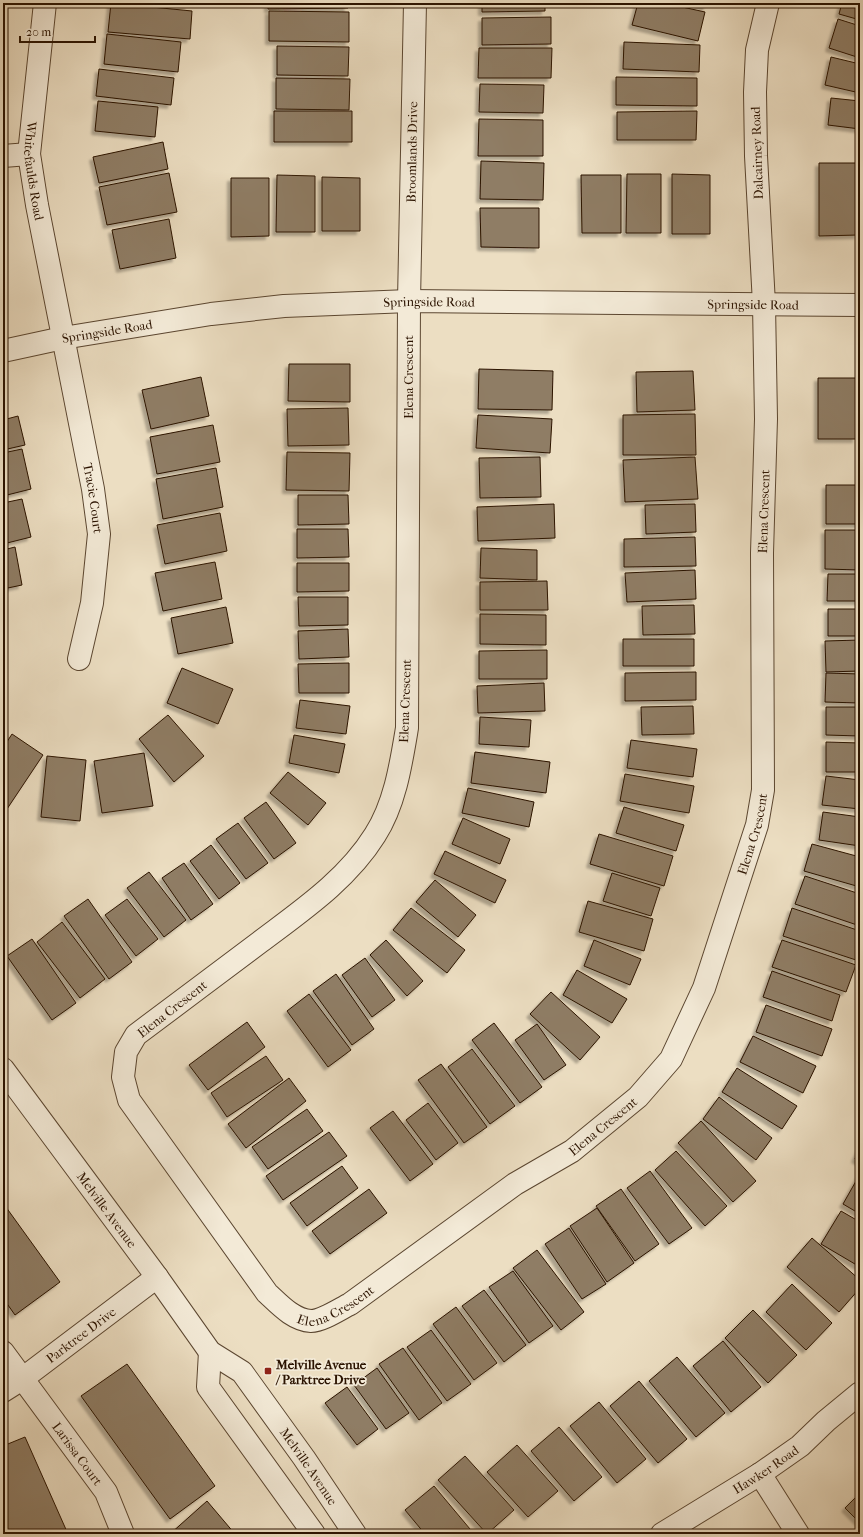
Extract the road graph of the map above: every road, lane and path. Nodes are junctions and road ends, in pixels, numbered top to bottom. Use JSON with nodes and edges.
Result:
{"nodes":[{"id":1,"x":45,"y":3,"type":"edge"},
{"id":2,"x":415,"y":3,"type":"edge"},
{"id":3,"x":768,"y":3,"type":"edge"},
{"id":4,"x":30,"y":154,"type":"junction"},
{"id":5,"x":3,"y":156,"type":"edge"},
{"id":6,"x":409,"y":301,"type":"junction"},
{"id":7,"x":764,"y":304,"type":"junction"},
{"id":8,"x":860,"y":305,"type":"edge"},
{"id":9,"x":63,"y":338,"type":"junction"},
{"id":10,"x":3,"y":350,"type":"edge"},
{"id":11,"x":79,"y":659,"type":"dead end"},
{"id":12,"x":3,"y":1069,"type":"edge"},
{"id":13,"x":157,"y":1277,"type":"junction"},
{"id":14,"x":3,"y":1352,"type":"edge"},
{"id":15,"x":210,"y":1352,"type":"junction"},
{"id":16,"x":22,"y":1379,"type":"junction"},
{"id":17,"x":3,"y":1390,"type":"edge"},
{"id":18,"x":860,"y":1393,"type":"edge"},
{"id":19,"x":760,"y":1474,"type":"junction"},
{"id":20,"x":123,"y":1534,"type":"edge"},
{"id":21,"x":314,"y":1534,"type":"edge"},
{"id":22,"x":355,"y":1534,"type":"edge"},
{"id":23,"x":662,"y":1534,"type":"edge"},
{"id":24,"x":798,"y":1534,"type":"edge"}],
"edges":[{"from":1,"to":4,"type":"street","name":"Whitefaulds Road"},
{"from":2,"to":6,"type":"street","name":"Broomlands Drive"},
{"from":3,"to":7,"type":"street","name":"Dalcairney Road"},
{"from":4,"to":5,"type":"street"},
{"from":4,"to":9,"type":"street","name":"Whitefaulds Road"},
{"from":6,"to":7,"type":"street","name":"Springside Road"},
{"from":6,"to":7,"type":"street","name":"Elena Crescent"},
{"from":6,"to":9,"type":"street","name":"Springside Road"},
{"from":7,"to":8,"type":"street","name":"Springside Road"},
{"from":9,"to":10,"type":"street","name":"Springside Road"},
{"from":9,"to":11,"type":"street","name":"Tracie Court"},
{"from":12,"to":13,"type":"street","name":"Melville Avenue"},
{"from":13,"to":15,"type":"street","name":"Melville Avenue"},
{"from":13,"to":16,"type":"street","name":"Parktree Drive"},
{"from":14,"to":16,"type":"street","name":"Larissa Court"},
{"from":15,"to":21,"type":"street"},
{"from":15,"to":22,"type":"street","name":"Melville Avenue"},
{"from":16,"to":17,"type":"street","name":"Parktree Drive"},
{"from":16,"to":20,"type":"street","name":"Larissa Court"},
{"from":18,"to":19,"type":"street","name":"Hawker Road"},
{"from":19,"to":23,"type":"street","name":"Hawker Road"},
{"from":19,"to":24,"type":"street"}]}
